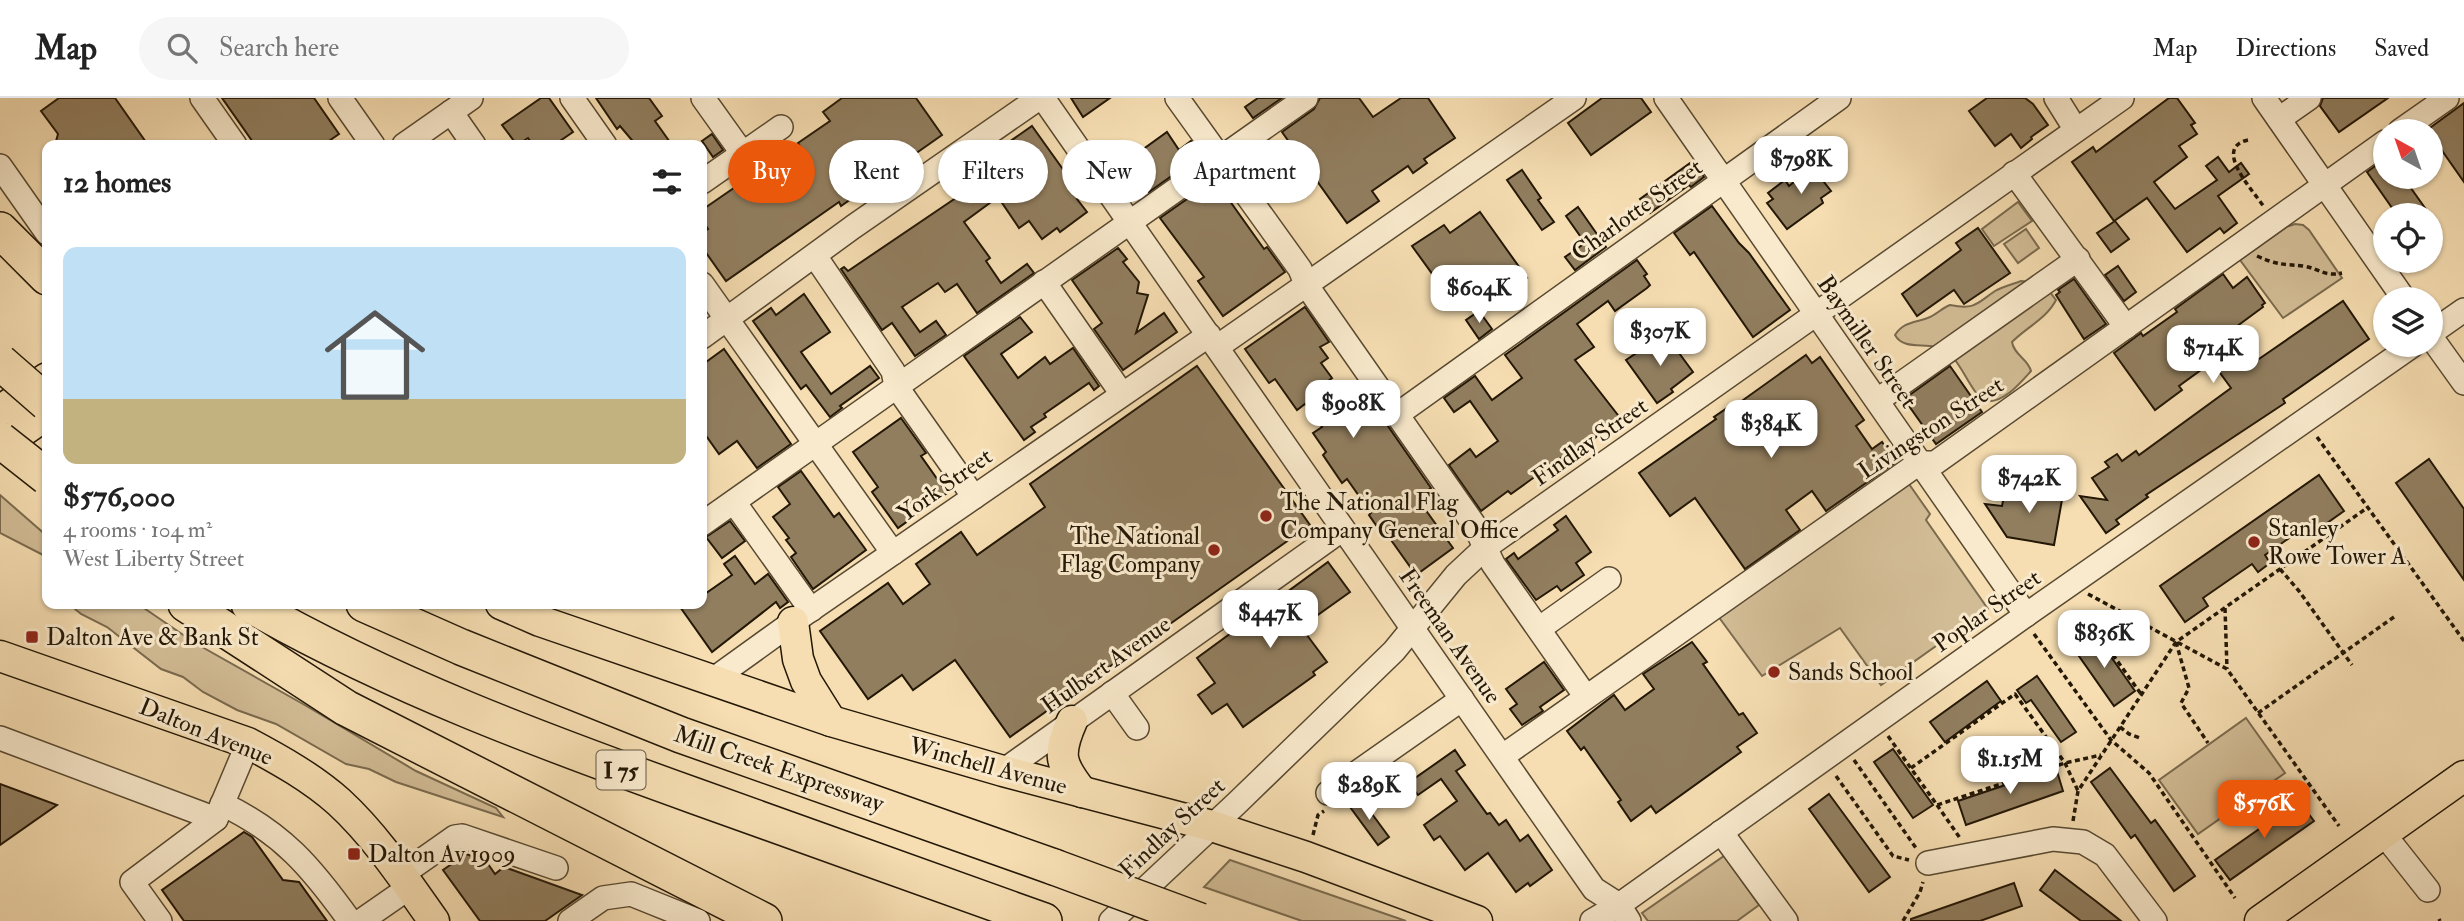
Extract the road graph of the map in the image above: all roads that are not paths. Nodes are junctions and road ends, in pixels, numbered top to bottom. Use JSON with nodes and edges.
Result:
{"nodes":[{"id":1,"x":202,"y":98,"type":"edge"},
{"id":2,"x":340,"y":98,"type":"edge"},
{"id":3,"x":572,"y":98,"type":"edge"},
{"id":4,"x":703,"y":98,"type":"edge"},
{"id":5,"x":1041,"y":98,"type":"edge"},
{"id":6,"x":1177,"y":98,"type":"edge"},
{"id":7,"x":1306,"y":98,"type":"edge"},
{"id":8,"x":1574,"y":98,"type":"edge"},
{"id":9,"x":1666,"y":98,"type":"edge"},
{"id":10,"x":1839,"y":98,"type":"edge"},
{"id":11,"x":2056,"y":98,"type":"edge"},
{"id":12,"x":2122,"y":98,"type":"edge"},
{"id":13,"x":2264,"y":98,"type":"edge"},
{"id":14,"x":2309,"y":98,"type":"edge"},
{"id":15,"x":2447,"y":98,"type":"edge"},
{"id":16,"x":460,"y":103,"type":"edge"},
{"id":17,"x":1546,"y":106,"type":"edge"},
{"id":18,"x":2279,"y":119,"type":"junction"},
{"id":19,"x":2417,"y":119,"type":"edge"},
{"id":20,"x":781,"y":127,"type":"dead end"},
{"id":21,"x":2076,"y":130,"type":"junction"},
{"id":22,"x":231,"y":140,"type":"edge"},
{"id":23,"x":369,"y":140,"type":"edge"},
{"id":24,"x":411,"y":140,"type":"edge"},
{"id":25,"x":472,"y":140,"type":"edge"},
{"id":26,"x":601,"y":140,"type":"edge"},
{"id":27,"x":733,"y":140,"type":"edge"},
{"id":28,"x":763,"y":140,"type":"edge"},
{"id":29,"x":1207,"y":140,"type":"edge"},
{"id":30,"x":1247,"y":140,"type":"edge"},
{"id":31,"x":2373,"y":151,"type":"edge"},
{"id":32,"x":728,"y":164,"type":"edge"},
{"id":33,"x":0,"y":166,"type":"edge"},
{"id":34,"x":2014,"y":173,"type":"junction"},
{"id":35,"x":707,"y":179,"type":"edge"},
{"id":36,"x":1724,"y":180,"type":"junction"},
{"id":37,"x":2325,"y":185,"type":"junction"},
{"id":38,"x":1170,"y":194,"type":"edge"},
{"id":39,"x":1252,"y":203,"type":"edge"},
{"id":40,"x":1130,"y":222,"type":"junction"},
{"id":41,"x":42,"y":226,"type":"edge"},
{"id":42,"x":0,"y":230,"type":"edge"},
{"id":43,"x":815,"y":256,"type":"junction"},
{"id":44,"x":2078,"y":259,"type":"junction"},
{"id":45,"x":42,"y":272,"type":"edge"},
{"id":46,"x":1044,"y":282,"type":"junction"},
{"id":47,"x":1307,"y":286,"type":"junction"},
{"id":48,"x":2396,"y":287,"type":"edge"},
{"id":49,"x":707,"y":291,"type":"edge"},
{"id":50,"x":2464,"y":310,"type":"edge"},
{"id":51,"x":1815,"y":314,"type":"junction"},
{"id":52,"x":727,"y":319,"type":"junction"},
{"id":53,"x":2443,"y":326,"type":"edge"},
{"id":54,"x":2126,"y":327,"type":"junction"},
{"id":55,"x":707,"y":333,"type":"edge"},
{"id":56,"x":1213,"y":341,"type":"junction"},
{"id":57,"x":2443,"y":352,"type":"edge"},
{"id":58,"x":2396,"y":357,"type":"edge"},
{"id":59,"x":0,"y":362,"type":"edge"},
{"id":60,"x":42,"y":382,"type":"edge"},
{"id":61,"x":2464,"y":383,"type":"edge"},
{"id":62,"x":896,"y":387,"type":"junction"},
{"id":63,"x":1122,"y":394,"type":"junction"},
{"id":64,"x":42,"y":399,"type":"edge"},
{"id":65,"x":1878,"y":400,"type":"junction"},
{"id":66,"x":0,"y":411,"type":"edge"},
{"id":67,"x":1398,"y":414,"type":"junction"},
{"id":68,"x":42,"y":418,"type":"edge"},
{"id":69,"x":0,"y":440,"type":"edge"},
{"id":70,"x":817,"y":443,"type":"junction"},
{"id":71,"x":0,"y":447,"type":"edge"},
{"id":72,"x":1919,"y":464,"type":"junction"},
{"id":73,"x":42,"y":473,"type":"edge"},
{"id":74,"x":974,"y":497,"type":"junction"},
{"id":75,"x":734,"y":502,"type":"junction"},
{"id":76,"x":707,"y":521,"type":"edge"},
{"id":77,"x":1343,"y":529,"type":"junction"},
{"id":78,"x":1486,"y":547,"type":"junction"},
{"id":79,"x":893,"y":553,"type":"junction"},
{"id":80,"x":1609,"y":579,"type":"dead end"},
{"id":81,"x":194,"y":609,"type":"edge"},
{"id":82,"x":258,"y":609,"type":"edge"},
{"id":83,"x":375,"y":609,"type":"edge"},
{"id":84,"x":512,"y":609,"type":"edge"},
{"id":85,"x":802,"y":616,"type":"junction"},
{"id":86,"x":2029,"y":623,"type":"junction"},
{"id":87,"x":1412,"y":627,"type":"junction"},
{"id":88,"x":1540,"y":628,"type":"junction"},
{"id":89,"x":0,"y":656,"type":"edge"},
{"id":90,"x":711,"y":681,"type":"junction"},
{"id":91,"x":1112,"y":693,"type":"junction"},
{"id":92,"x":1586,"y":697,"type":"junction"},
{"id":93,"x":1462,"y":699,"type":"junction"},
{"id":94,"x":1072,"y":721,"type":"junction"},
{"id":95,"x":831,"y":722,"type":"junction"},
{"id":96,"x":1137,"y":728,"type":"dead end"},
{"id":97,"x":0,"y":738,"type":"edge"},
{"id":98,"x":248,"y":743,"type":"junction"},
{"id":99,"x":1503,"y":756,"type":"junction"},
{"id":100,"x":1003,"y":771,"type":"junction"},
{"id":101,"x":2464,"y":776,"type":"edge"},
{"id":102,"x":1082,"y":792,"type":"junction"},
{"id":103,"x":1328,"y":793,"type":"road end"},
{"id":104,"x":219,"y":812,"type":"junction"},
{"id":105,"x":1212,"y":826,"type":"junction"},
{"id":106,"x":1721,"y":832,"type":"junction"},
{"id":107,"x":2383,"y":833,"type":"junction"},
{"id":108,"x":1928,"y":863,"type":"road end"},
{"id":109,"x":556,"y":868,"type":"dead end"},
{"id":110,"x":405,"y":881,"type":"junction"},
{"id":111,"x":2428,"y":890,"type":"dead end"},
{"id":112,"x":705,"y":913,"type":"edge"},
{"id":113,"x":1624,"y":913,"type":"edge"},
{"id":114,"x":160,"y":921,"type":"edge"},
{"id":115,"x":349,"y":921,"type":"edge"},
{"id":116,"x":361,"y":921,"type":"edge"},
{"id":117,"x":434,"y":921,"type":"edge"},
{"id":118,"x":570,"y":921,"type":"edge"},
{"id":119,"x":764,"y":921,"type":"edge"},
{"id":120,"x":1044,"y":921,"type":"edge"},
{"id":121,"x":1111,"y":921,"type":"edge"},
{"id":122,"x":1199,"y":921,"type":"edge"},
{"id":123,"x":1477,"y":921,"type":"edge"},
{"id":124,"x":1592,"y":921,"type":"edge"},
{"id":125,"x":1786,"y":921,"type":"edge"},
{"id":126,"x":2155,"y":921,"type":"edge"},
{"id":127,"x":2260,"y":921,"type":"edge"}],
"edges":[{"from":1,"to":22,"type":"street"},
{"from":2,"to":23,"type":"street"},
{"from":3,"to":26,"type":"street"},
{"from":4,"to":27,"type":"street"},
{"from":5,"to":40,"type":"street","name":"Freeman Avenue"},
{"from":5,"to":43,"type":"street"},
{"from":6,"to":29,"type":"street"},
{"from":7,"to":30,"type":"street"},
{"from":8,"to":17,"type":"street","name":"York Street"},
{"from":9,"to":36,"type":"street","name":"Baymiller Street"},
{"from":10,"to":36,"type":"street","name":"Charlotte Street"},
{"from":11,"to":21,"type":"street"},
{"from":12,"to":21,"type":"street","name":"Findlay Street"},
{"from":13,"to":18,"type":"street"},
{"from":14,"to":18,"type":"street"},
{"from":15,"to":19,"type":"street"},
{"from":16,"to":24,"type":"street"},
{"from":16,"to":25,"type":"street"},
{"from":17,"to":47,"type":"street","name":"York Street"},
{"from":18,"to":37,"type":"street"},
{"from":20,"to":28,"type":"street"},
{"from":21,"to":34,"type":"street","name":"Findlay Street"},
{"from":31,"to":37,"type":"street","name":"Livingston Street"},
{"from":32,"to":35,"type":"street"},
{"from":33,"to":41,"type":"street"},
{"from":34,"to":44,"type":"street"},
{"from":34,"to":51,"type":"street","name":"Findlay Street"},
{"from":36,"to":51,"type":"street","name":"Baymiller Street"},
{"from":36,"to":67,"type":"street","name":"Charlotte Street"},
{"from":37,"to":48,"type":"street"},
{"from":37,"to":54,"type":"street","name":"Livingston Street"},
{"from":38,"to":40,"type":"street"},
{"from":39,"to":47,"type":"street"},
{"from":40,"to":46,"type":"street"},
{"from":40,"to":56,"type":"street","name":"Freeman Avenue"},
{"from":42,"to":45,"type":"highway"},
{"from":43,"to":52,"type":"street"},
{"from":43,"to":62,"type":"street"},
{"from":44,"to":54,"type":"street"},
{"from":44,"to":65,"type":"street"},
{"from":46,"to":62,"type":"street"},
{"from":46,"to":63,"type":"street"},
{"from":47,"to":56,"type":"street","name":"York Street"},
{"from":47,"to":67,"type":"street"},
{"from":49,"to":52,"type":"street"},
{"from":50,"to":53,"type":"street"},
{"from":51,"to":65,"type":"street","name":"Baymiller Street"},
{"from":51,"to":78,"type":"street","name":"Findlay Street"},
{"from":52,"to":55,"type":"street"},
{"from":52,"to":70,"type":"street"},
{"from":54,"to":72,"type":"street","name":"Livingston Street"},
{"from":56,"to":63,"type":"street","name":"York Street"},
{"from":56,"to":77,"type":"street","name":"Freeman Avenue"},
{"from":57,"to":61,"type":"street"},
{"from":58,"to":86,"type":"street","name":"Poplar Street"},
{"from":59,"to":64,"type":"highway","bridge":true},
{"from":60,"to":66,"type":"main road"},
{"from":62,"to":70,"type":"street"},
{"from":62,"to":74,"type":"street"},
{"from":63,"to":74,"type":"street","name":"York Street"},
{"from":65,"to":72,"type":"street","name":"Baymiller Street"},
{"from":67,"to":78,"type":"street"},
{"from":68,"to":71,"type":"main road"},
{"from":69,"to":73,"type":"highway","bridge":true},
{"from":70,"to":75,"type":"street"},
{"from":70,"to":79,"type":"street"},
{"from":72,"to":86,"type":"street","name":"Baymiller Street"},
{"from":72,"to":92,"type":"street","name":"Livingston Street"},
{"from":74,"to":79,"type":"street","name":"York Street"},
{"from":75,"to":76,"type":"street"},
{"from":75,"to":85,"type":"street"},
{"from":77,"to":87,"type":"street","name":"Freeman Avenue"},
{"from":77,"to":91,"type":"street","name":"Hulbert Avenue"},
{"from":78,"to":87,"type":"street","name":"Findlay Street"},
{"from":78,"to":88,"type":"street"},
{"from":79,"to":85,"type":"street","name":"York Street"},
{"from":80,"to":88,"type":"street"},
{"from":81,"to":112,"type":"highway"},
{"from":82,"to":120,"type":"highway","number":"I 75"},
{"from":83,"to":122,"type":"highway","name":"Mill Creek Expressway","number":"I 75","bridge":true},
{"from":84,"to":90,"type":"main road","name":"Winchell Avenue"},
{"from":85,"to":90,"type":"street","name":"York Street"},
{"from":85,"to":95,"type":"main road"},
{"from":86,"to":106,"type":"street","name":"Poplar Street"},
{"from":87,"to":93,"type":"street","name":"Freeman Avenue"},
{"from":87,"to":105,"type":"street","name":"Findlay Street"},
{"from":88,"to":92,"type":"street"},
{"from":89,"to":98,"type":"main road","name":"Dalton Avenue"},
{"from":90,"to":95,"type":"main road","name":"Winchell Avenue"},
{"from":91,"to":94,"type":"street","name":"Hulbert Avenue"},
{"from":91,"to":96,"type":"street"},
{"from":92,"to":99,"type":"street","name":"Livingston Street"},
{"from":93,"to":99,"type":"street","name":"Freeman Avenue"},
{"from":93,"to":103,"type":"street"},
{"from":94,"to":100,"type":"street","name":"Hulbert Avenue"},
{"from":94,"to":102,"type":"main road"},
{"from":95,"to":100,"type":"main road","name":"Winchell Avenue"},
{"from":97,"to":104,"type":"street"},
{"from":98,"to":104,"type":"street"},
{"from":98,"to":110,"type":"main road","name":"Dalton Avenue"},
{"from":99,"to":113,"type":"street","name":"Freeman Avenue"},
{"from":100,"to":102,"type":"main road","name":"Winchell Avenue"},
{"from":101,"to":107,"type":"main road"},
{"from":102,"to":105,"type":"main road","name":"Winchell Avenue"},
{"from":104,"to":114,"type":"street"},
{"from":104,"to":115,"type":"street"},
{"from":105,"to":121,"type":"street","name":"Findlay Street"},
{"from":105,"to":123,"type":"main road","name":"Winchell Avenue"},
{"from":106,"to":113,"type":"street","name":"Poplar Street"},
{"from":106,"to":125,"type":"street"},
{"from":107,"to":111,"type":"street"},
{"from":107,"to":127,"type":"main road"},
{"from":108,"to":126,"type":"street"},
{"from":109,"to":110,"type":"street"},
{"from":110,"to":116,"type":"street"},
{"from":110,"to":117,"type":"main road","name":"Dalton Avenue"},
{"from":112,"to":118,"type":"street"},
{"from":112,"to":119,"type":"highway"},
{"from":113,"to":124,"type":"street","name":"Poplar Street"}]}
